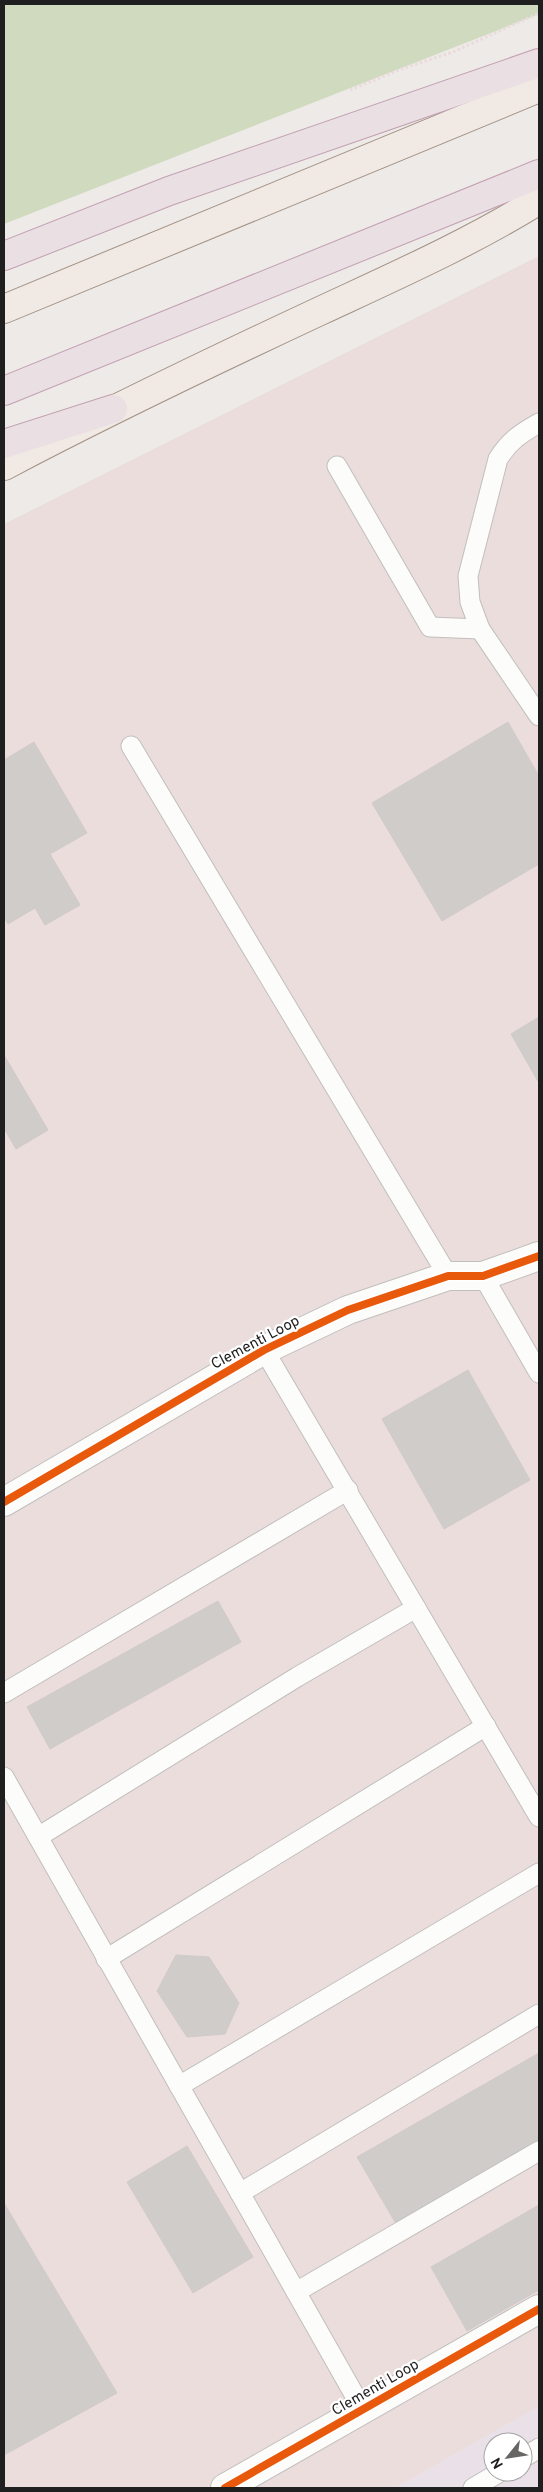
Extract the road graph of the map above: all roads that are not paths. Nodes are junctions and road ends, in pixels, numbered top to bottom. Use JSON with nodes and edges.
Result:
{"nodes":[{"id":1,"x":539,"y":63,"type":"edge"},
{"id":2,"x":539,"y":88,"type":"edge"},
{"id":3,"x":539,"y":174,"type":"edge"},
{"id":4,"x":539,"y":200,"type":"edge"},
{"id":5,"x":4,"y":256,"type":"edge"},
{"id":6,"x":4,"y":309,"type":"edge"},
{"id":7,"x":4,"y":391,"type":"edge"},
{"id":8,"x":113,"y":409,"type":"junction"},
{"id":9,"x":539,"y":423,"type":"edge"},
{"id":10,"x":4,"y":444,"type":"edge"},
{"id":11,"x":4,"y":466,"type":"edge"},
{"id":12,"x":337,"y":466,"type":"dead end"},
{"id":13,"x":480,"y":629,"type":"junction"},
{"id":14,"x":539,"y":716,"type":"edge"},
{"id":15,"x":131,"y":746,"type":"dead end"},
{"id":16,"x":539,"y":1256,"type":"edge"},
{"id":17,"x":448,"y":1276,"type":"junction"},
{"id":18,"x":483,"y":1276,"type":"junction"},
{"id":19,"x":264,"y":1350,"type":"junction"},
{"id":20,"x":539,"y":1373,"type":"edge"},
{"id":21,"x":348,"y":1490,"type":"junction"},
{"id":22,"x":4,"y":1502,"type":"edge"},
{"id":23,"x":416,"y":1608,"type":"junction"},
{"id":24,"x":4,"y":1693,"type":"edge"},
{"id":25,"x":486,"y":1726,"type":"junction"},
{"id":26,"x":4,"y":1777,"type":"edge"},
{"id":27,"x":539,"y":1817,"type":"edge"},
{"id":28,"x":38,"y":1837,"type":"junction"},
{"id":29,"x":539,"y":1873,"type":"edge"},
{"id":30,"x":106,"y":1958,"type":"junction"},
{"id":31,"x":539,"y":2014,"type":"edge"},
{"id":32,"x":179,"y":2086,"type":"junction"},
{"id":33,"x":539,"y":2152,"type":"edge"},
{"id":34,"x":240,"y":2193,"type":"junction"},
{"id":35,"x":296,"y":2292,"type":"junction"},
{"id":36,"x":539,"y":2309,"type":"edge"},
{"id":37,"x":363,"y":2410,"type":"junction"},
{"id":38,"x":225,"y":2488,"type":"edge"}],
"edges":[{"from":1,"to":5,"type":"highway"},
{"from":2,"to":6,"type":"main road"},
{"from":3,"to":7,"type":"highway"},
{"from":4,"to":8,"type":"main road"},
{"from":8,"to":10,"type":"highway"},
{"from":8,"to":11,"type":"main road"},
{"from":9,"to":13,"type":"lane"},
{"from":12,"to":13,"type":"lane"},
{"from":13,"to":14,"type":"lane"},
{"from":15,"to":17,"type":"lane"},
{"from":16,"to":18,"type":"street","name":"Clementi Loop"},
{"from":17,"to":18,"type":"street","name":"Clementi Loop"},
{"from":17,"to":19,"type":"street","name":"Clementi Loop"},
{"from":18,"to":20,"type":"lane"},
{"from":19,"to":21,"type":"lane"},
{"from":19,"to":22,"type":"street","name":"Clementi Loop"},
{"from":21,"to":23,"type":"lane"},
{"from":21,"to":24,"type":"lane"},
{"from":23,"to":25,"type":"lane"},
{"from":23,"to":28,"type":"lane"},
{"from":25,"to":27,"type":"lane"},
{"from":25,"to":30,"type":"lane"},
{"from":26,"to":28,"type":"lane"},
{"from":28,"to":30,"type":"lane"},
{"from":29,"to":32,"type":"lane"},
{"from":30,"to":32,"type":"lane"},
{"from":31,"to":34,"type":"lane"},
{"from":32,"to":34,"type":"lane"},
{"from":33,"to":35,"type":"lane"},
{"from":34,"to":35,"type":"lane"},
{"from":35,"to":37,"type":"lane"},
{"from":36,"to":37,"type":"street","name":"Clementi Loop"},
{"from":37,"to":38,"type":"street","name":"Clementi Loop"}]}
